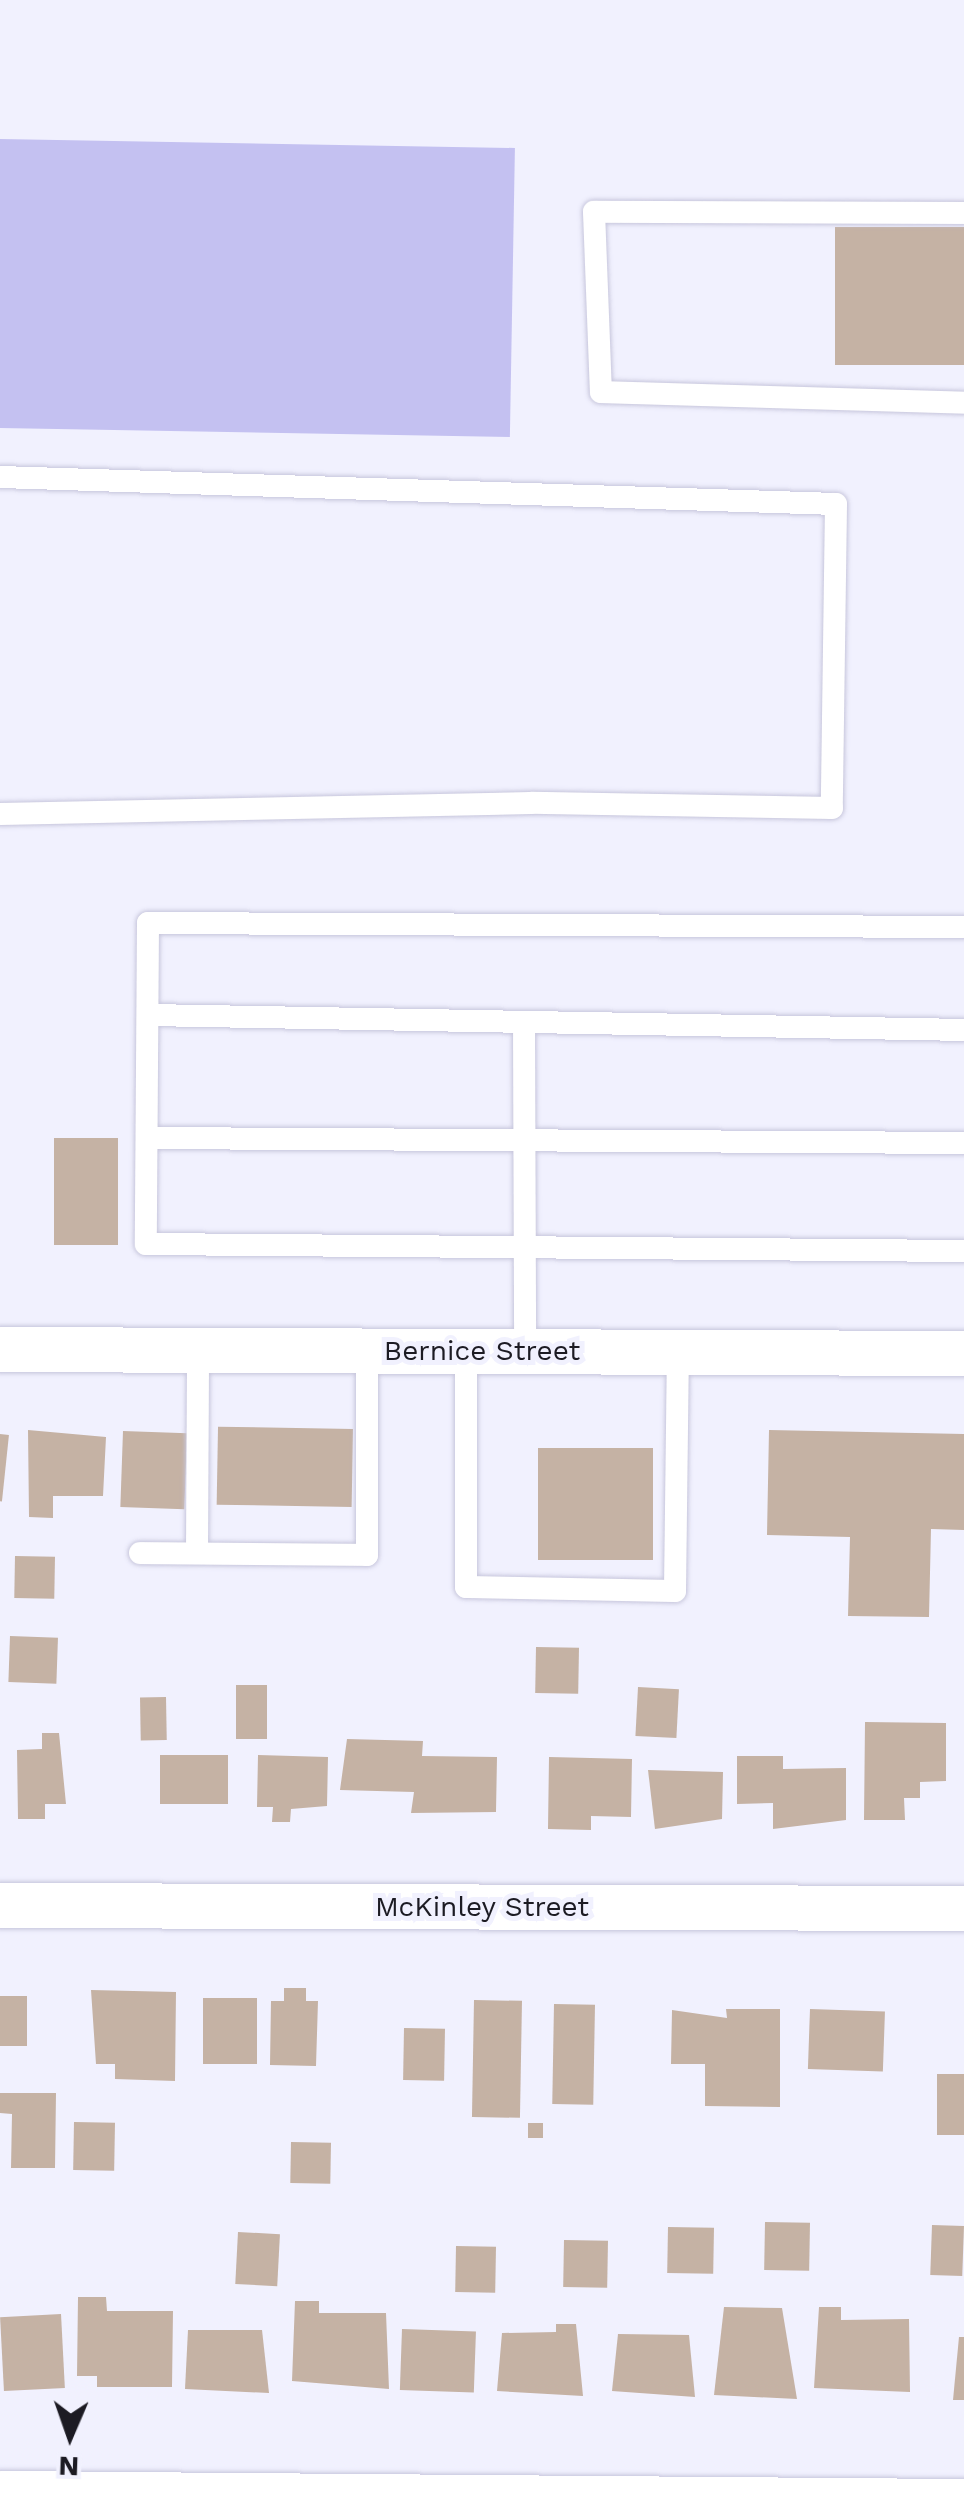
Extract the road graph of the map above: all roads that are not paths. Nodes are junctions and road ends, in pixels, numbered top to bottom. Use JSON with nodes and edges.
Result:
{"nodes":[{"id":1,"x":964,"y":213,"type":"edge"},
{"id":2,"x":964,"y":403,"type":"edge"},
{"id":3,"x":0,"y":477,"type":"edge"},
{"id":4,"x":0,"y":814,"type":"edge"},
{"id":5,"x":964,"y":927,"type":"edge"},
{"id":6,"x":148,"y":1015,"type":"junction"},
{"id":7,"x":524,"y":1023,"type":"junction"},
{"id":8,"x":964,"y":1030,"type":"edge"},
{"id":9,"x":147,"y":1138,"type":"junction"},
{"id":10,"x":525,"y":1140,"type":"junction"},
{"id":11,"x":964,"y":1143,"type":"edge"},
{"id":12,"x":525,"y":1244,"type":"junction"},
{"id":13,"x":964,"y":1251,"type":"edge"},
{"id":14,"x":0,"y":1348,"type":"edge"},
{"id":15,"x":198,"y":1350,"type":"junction"},
{"id":16,"x":367,"y":1350,"type":"junction"},
{"id":17,"x":466,"y":1351,"type":"junction"},
{"id":18,"x":526,"y":1352,"type":"junction"},
{"id":19,"x":678,"y":1352,"type":"junction"},
{"id":20,"x":964,"y":1353,"type":"edge"},
{"id":21,"x":197,"y":1553,"type":"junction"},
{"id":22,"x":140,"y":1554,"type":"dead end"},
{"id":23,"x":0,"y":1905,"type":"edge"},
{"id":24,"x":964,"y":1908,"type":"edge"},
{"id":25,"x":0,"y":2493,"type":"edge"},
{"id":26,"x":964,"y":2502,"type":"edge"}],
"edges":[{"from":1,"to":2,"type":"lane"},
{"from":3,"to":4,"type":"lane"},
{"from":5,"to":6,"type":"lane"},
{"from":6,"to":7,"type":"lane"},
{"from":6,"to":9,"type":"lane"},
{"from":7,"to":8,"type":"lane"},
{"from":7,"to":10,"type":"lane"},
{"from":9,"to":10,"type":"lane"},
{"from":9,"to":12,"type":"lane"},
{"from":10,"to":11,"type":"lane"},
{"from":10,"to":12,"type":"lane"},
{"from":12,"to":13,"type":"lane"},
{"from":12,"to":18,"type":"lane"},
{"from":14,"to":15,"type":"street","name":"Bernice Street"},
{"from":15,"to":16,"type":"street","name":"Bernice Street"},
{"from":15,"to":21,"type":"lane"},
{"from":16,"to":17,"type":"street","name":"Bernice Street"},
{"from":16,"to":21,"type":"lane"},
{"from":17,"to":18,"type":"street","name":"Bernice Street"},
{"from":17,"to":19,"type":"lane"},
{"from":18,"to":19,"type":"street","name":"Bernice Street"},
{"from":19,"to":20,"type":"street","name":"Bernice Street"},
{"from":21,"to":22,"type":"lane"},
{"from":23,"to":24,"type":"street","name":"McKinley Street"},
{"from":25,"to":26,"type":"street"}]}
